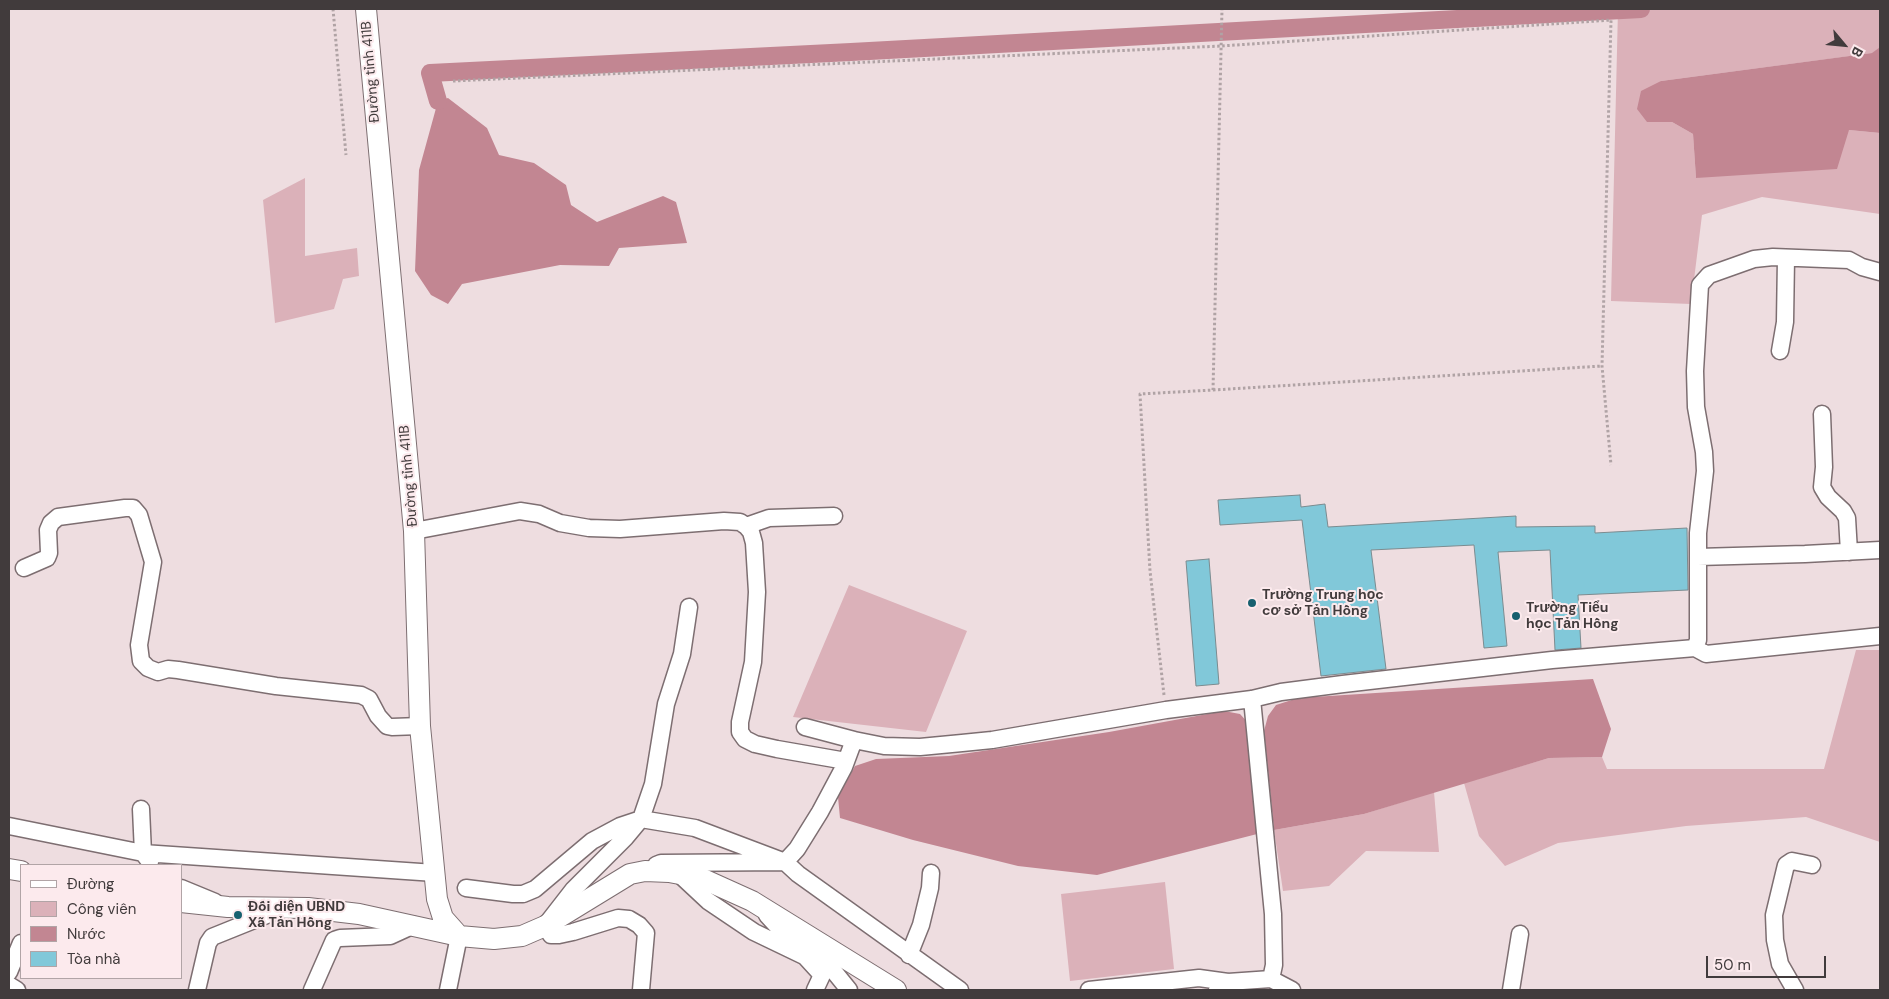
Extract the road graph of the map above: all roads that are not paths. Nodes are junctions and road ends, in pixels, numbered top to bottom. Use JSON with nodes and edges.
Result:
{"nodes":[{"id":1,"x":366,"y":9,"type":"edge"},
{"id":2,"x":1786,"y":258,"type":"junction"},
{"id":3,"x":1880,"y":272,"type":"edge"},
{"id":4,"x":1780,"y":351,"type":"dead end"},
{"id":5,"x":1822,"y":414,"type":"dead end"},
{"id":6,"x":834,"y":516,"type":"dead end"},
{"id":7,"x":746,"y":526,"type":"junction"},
{"id":8,"x":414,"y":531,"type":"junction"},
{"id":9,"x":1880,"y":550,"type":"edge"},
{"id":10,"x":1849,"y":552,"type":"junction"},
{"id":11,"x":1698,"y":557,"type":"junction"},
{"id":12,"x":24,"y":568,"type":"dead end"},
{"id":13,"x":689,"y":607,"type":"dead end"},
{"id":14,"x":1880,"y":636,"type":"edge"},
{"id":15,"x":1695,"y":648,"type":"junction"},
{"id":16,"x":1252,"y":699,"type":"junction"},
{"id":17,"x":420,"y":726,"type":"junction"},
{"id":18,"x":805,"y":728,"type":"dead end"},
{"id":19,"x":854,"y":740,"type":"junction"},
{"id":20,"x":846,"y":760,"type":"junction"},
{"id":21,"x":141,"y":810,"type":"dead end"},
{"id":22,"x":641,"y":819,"type":"junction"},
{"id":23,"x":9,"y":826,"type":"edge"},
{"id":24,"x":148,"y":859,"type":"edge"},
{"id":25,"x":785,"y":862,"type":"junction"},
{"id":26,"x":1812,"y":865,"type":"dead end"},
{"id":27,"x":645,"y":871,"type":"junction"},
{"id":28,"x":435,"y":873,"type":"junction"},
{"id":29,"x":931,"y":873,"type":"dead end"},
{"id":30,"x":678,"y":874,"type":"junction"},
{"id":31,"x":182,"y":888,"type":"edge"},
{"id":32,"x":466,"y":888,"type":"dead end"},
{"id":33,"x":182,"y":902,"type":"edge"},
{"id":34,"x":759,"y":906,"type":"junction"},
{"id":35,"x":228,"y":907,"type":"junction"},
{"id":36,"x":283,"y":908,"type":"junction"},
{"id":37,"x":414,"y":925,"type":"junction"},
{"id":38,"x":545,"y":926,"type":"junction"},
{"id":39,"x":803,"y":932,"type":"junction"},
{"id":40,"x":1520,"y":934,"type":"dead end"},
{"id":41,"x":459,"y":936,"type":"junction"},
{"id":42,"x":20,"y":945,"type":"edge"},
{"id":43,"x":910,"y":956,"type":"junction"},
{"id":44,"x":806,"y":957,"type":"junction"},
{"id":45,"x":9,"y":972,"type":"edge"},
{"id":46,"x":1271,"y":979,"type":"junction"},
{"id":47,"x":9,"y":984,"type":"edge"},
{"id":48,"x":1223,"y":986,"type":"edge"},
{"id":49,"x":891,"y":988,"type":"edge"},
{"id":50,"x":17,"y":990,"type":"edge"},
{"id":51,"x":197,"y":990,"type":"edge"},
{"id":52,"x":312,"y":990,"type":"edge"},
{"id":53,"x":448,"y":990,"type":"edge"},
{"id":54,"x":641,"y":990,"type":"edge"},
{"id":55,"x":814,"y":990,"type":"edge"},
{"id":56,"x":849,"y":990,"type":"edge"},
{"id":57,"x":960,"y":990,"type":"edge"},
{"id":58,"x":1089,"y":990,"type":"edge"},
{"id":59,"x":1292,"y":990,"type":"edge"},
{"id":60,"x":1511,"y":990,"type":"edge"},
{"id":61,"x":1795,"y":990,"type":"edge"}],
"edges":[{"from":1,"to":8,"type":"main road","name":"Đường tỉnh 411B"},
{"from":2,"to":3,"type":"street"},
{"from":2,"to":4,"type":"street"},
{"from":2,"to":11,"type":"street"},
{"from":5,"to":10,"type":"street"},
{"from":6,"to":7,"type":"street"},
{"from":7,"to":8,"type":"street"},
{"from":7,"to":20,"type":"street"},
{"from":8,"to":17,"type":"main road","name":"Đường tỉnh 411B"},
{"from":9,"to":10,"type":"street"},
{"from":10,"to":11,"type":"street"},
{"from":11,"to":15,"type":"street"},
{"from":12,"to":17,"type":"street"},
{"from":13,"to":22,"type":"street"},
{"from":14,"to":15,"type":"street"},
{"from":15,"to":16,"type":"street"},
{"from":16,"to":19,"type":"street"},
{"from":16,"to":46,"type":"street"},
{"from":17,"to":28,"type":"main road","name":"Đường tỉnh 411B"},
{"from":18,"to":19,"type":"street"},
{"from":19,"to":20,"type":"street"},
{"from":20,"to":25,"type":"street"},
{"from":21,"to":24,"type":"street"},
{"from":22,"to":25,"type":"street"},
{"from":22,"to":32,"type":"street"},
{"from":22,"to":38,"type":"street"},
{"from":23,"to":24,"type":"street"},
{"from":24,"to":28,"type":"street"},
{"from":25,"to":27,"type":"street"},
{"from":25,"to":43,"type":"street"},
{"from":26,"to":61,"type":"street"},
{"from":27,"to":30,"type":"main road"},
{"from":27,"to":38,"type":"main road"},
{"from":28,"to":41,"type":"main road","name":"Đường tỉnh 411B"},
{"from":29,"to":43,"type":"street"},
{"from":30,"to":34,"type":"main road"},
{"from":30,"to":44,"type":"street"},
{"from":31,"to":35,"type":"street"},
{"from":33,"to":35,"type":"main road"},
{"from":34,"to":39,"type":"main road"},
{"from":34,"to":44,"type":"street"},
{"from":35,"to":36,"type":"main road"},
{"from":36,"to":37,"type":"main road"},
{"from":36,"to":51,"type":"street"},
{"from":37,"to":41,"type":"main road"},
{"from":37,"to":52,"type":"street"},
{"from":38,"to":41,"type":"main road"},
{"from":38,"to":54,"type":"street"},
{"from":39,"to":49,"type":"main road"},
{"from":39,"to":56,"type":"street"},
{"from":40,"to":60,"type":"street"},
{"from":41,"to":53,"type":"street"},
{"from":42,"to":45,"type":"street"},
{"from":43,"to":57,"type":"street"},
{"from":44,"to":55,"type":"street"},
{"from":46,"to":48,"type":"street"},
{"from":46,"to":59,"type":"street"},
{"from":47,"to":50,"type":"street"},
{"from":48,"to":58,"type":"street"}]}
